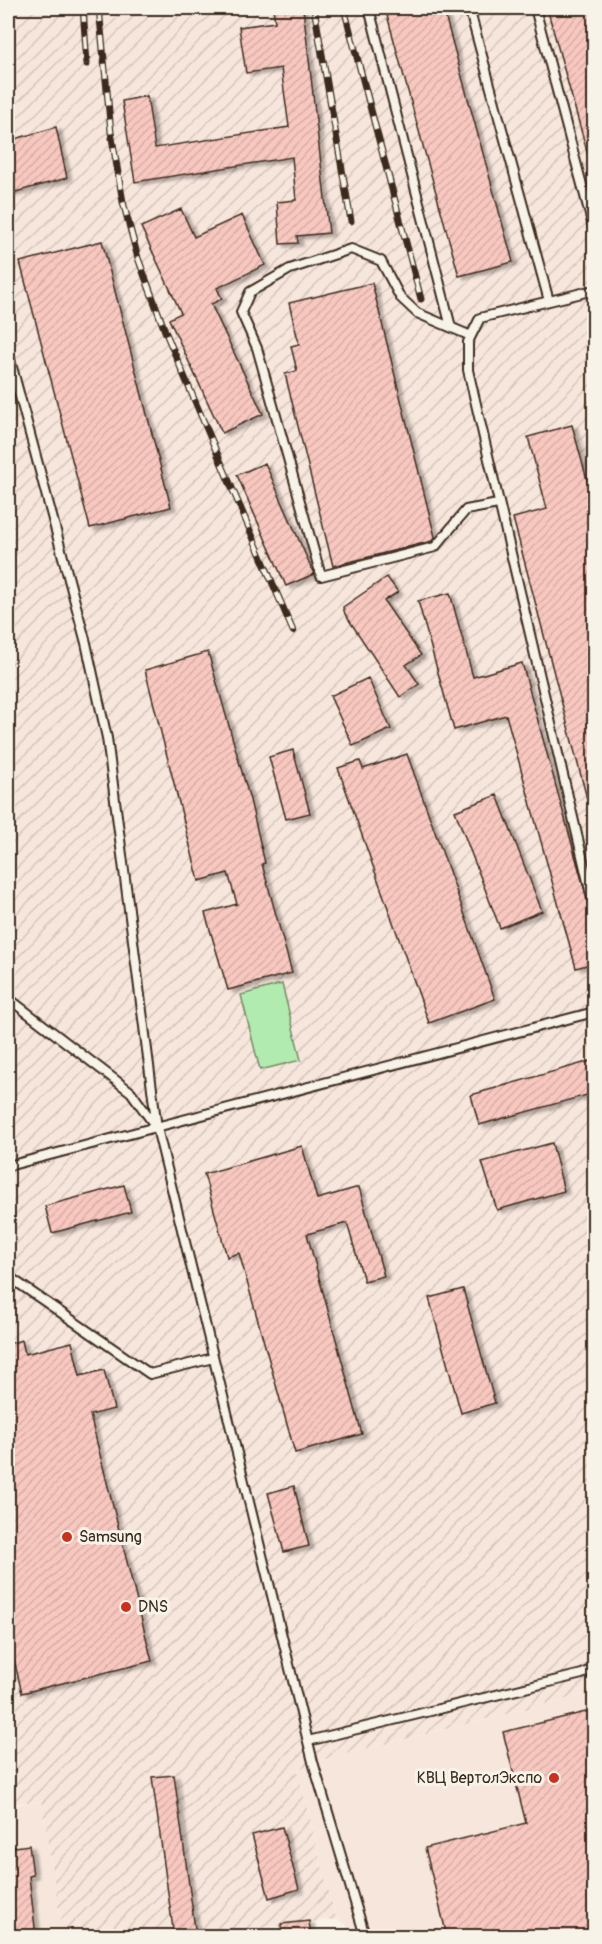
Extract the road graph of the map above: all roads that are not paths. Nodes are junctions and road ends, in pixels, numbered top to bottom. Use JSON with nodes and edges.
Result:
{"nodes":[{"id":1,"x":369,"y":8,"type":"edge"},
{"id":2,"x":469,"y":8,"type":"edge"},
{"id":3,"x":536,"y":8,"type":"edge"},
{"id":4,"x":594,"y":230,"type":"edge"},
{"id":5,"x":594,"y":290,"type":"edge"},
{"id":6,"x":549,"y":301,"type":"junction"},
{"id":7,"x":451,"y":327,"type":"junction"},
{"id":8,"x":471,"y":336,"type":"junction"},
{"id":9,"x":8,"y":352,"type":"edge"},
{"id":10,"x":498,"y":504,"type":"junction"},
{"id":11,"x":594,"y":907,"type":"edge"},
{"id":12,"x":8,"y":998,"type":"edge"},
{"id":13,"x":594,"y":1012,"type":"edge"},
{"id":14,"x":156,"y":1128,"type":"junction"},
{"id":15,"x":8,"y":1166,"type":"edge"},
{"id":16,"x":8,"y":1276,"type":"edge"},
{"id":17,"x":213,"y":1358,"type":"junction"},
{"id":18,"x":594,"y":1668,"type":"edge"},
{"id":19,"x":308,"y":1742,"type":"junction"},
{"id":20,"x":365,"y":1936,"type":"edge"}],
"edges":[{"from":1,"to":7,"type":"lane"},
{"from":2,"to":6,"type":"lane"},
{"from":3,"to":4,"type":"lane"},
{"from":5,"to":6,"type":"lane"},
{"from":6,"to":8,"type":"lane"},
{"from":7,"to":8,"type":"lane"},
{"from":7,"to":10,"type":"lane"},
{"from":8,"to":10,"type":"lane"},
{"from":9,"to":14,"type":"lane"},
{"from":10,"to":11,"type":"lane"},
{"from":12,"to":14,"type":"lane"},
{"from":13,"to":14,"type":"lane"},
{"from":14,"to":15,"type":"lane"},
{"from":14,"to":17,"type":"lane"},
{"from":16,"to":17,"type":"lane"},
{"from":17,"to":19,"type":"lane"},
{"from":18,"to":19,"type":"lane"},
{"from":19,"to":20,"type":"lane"}]}
